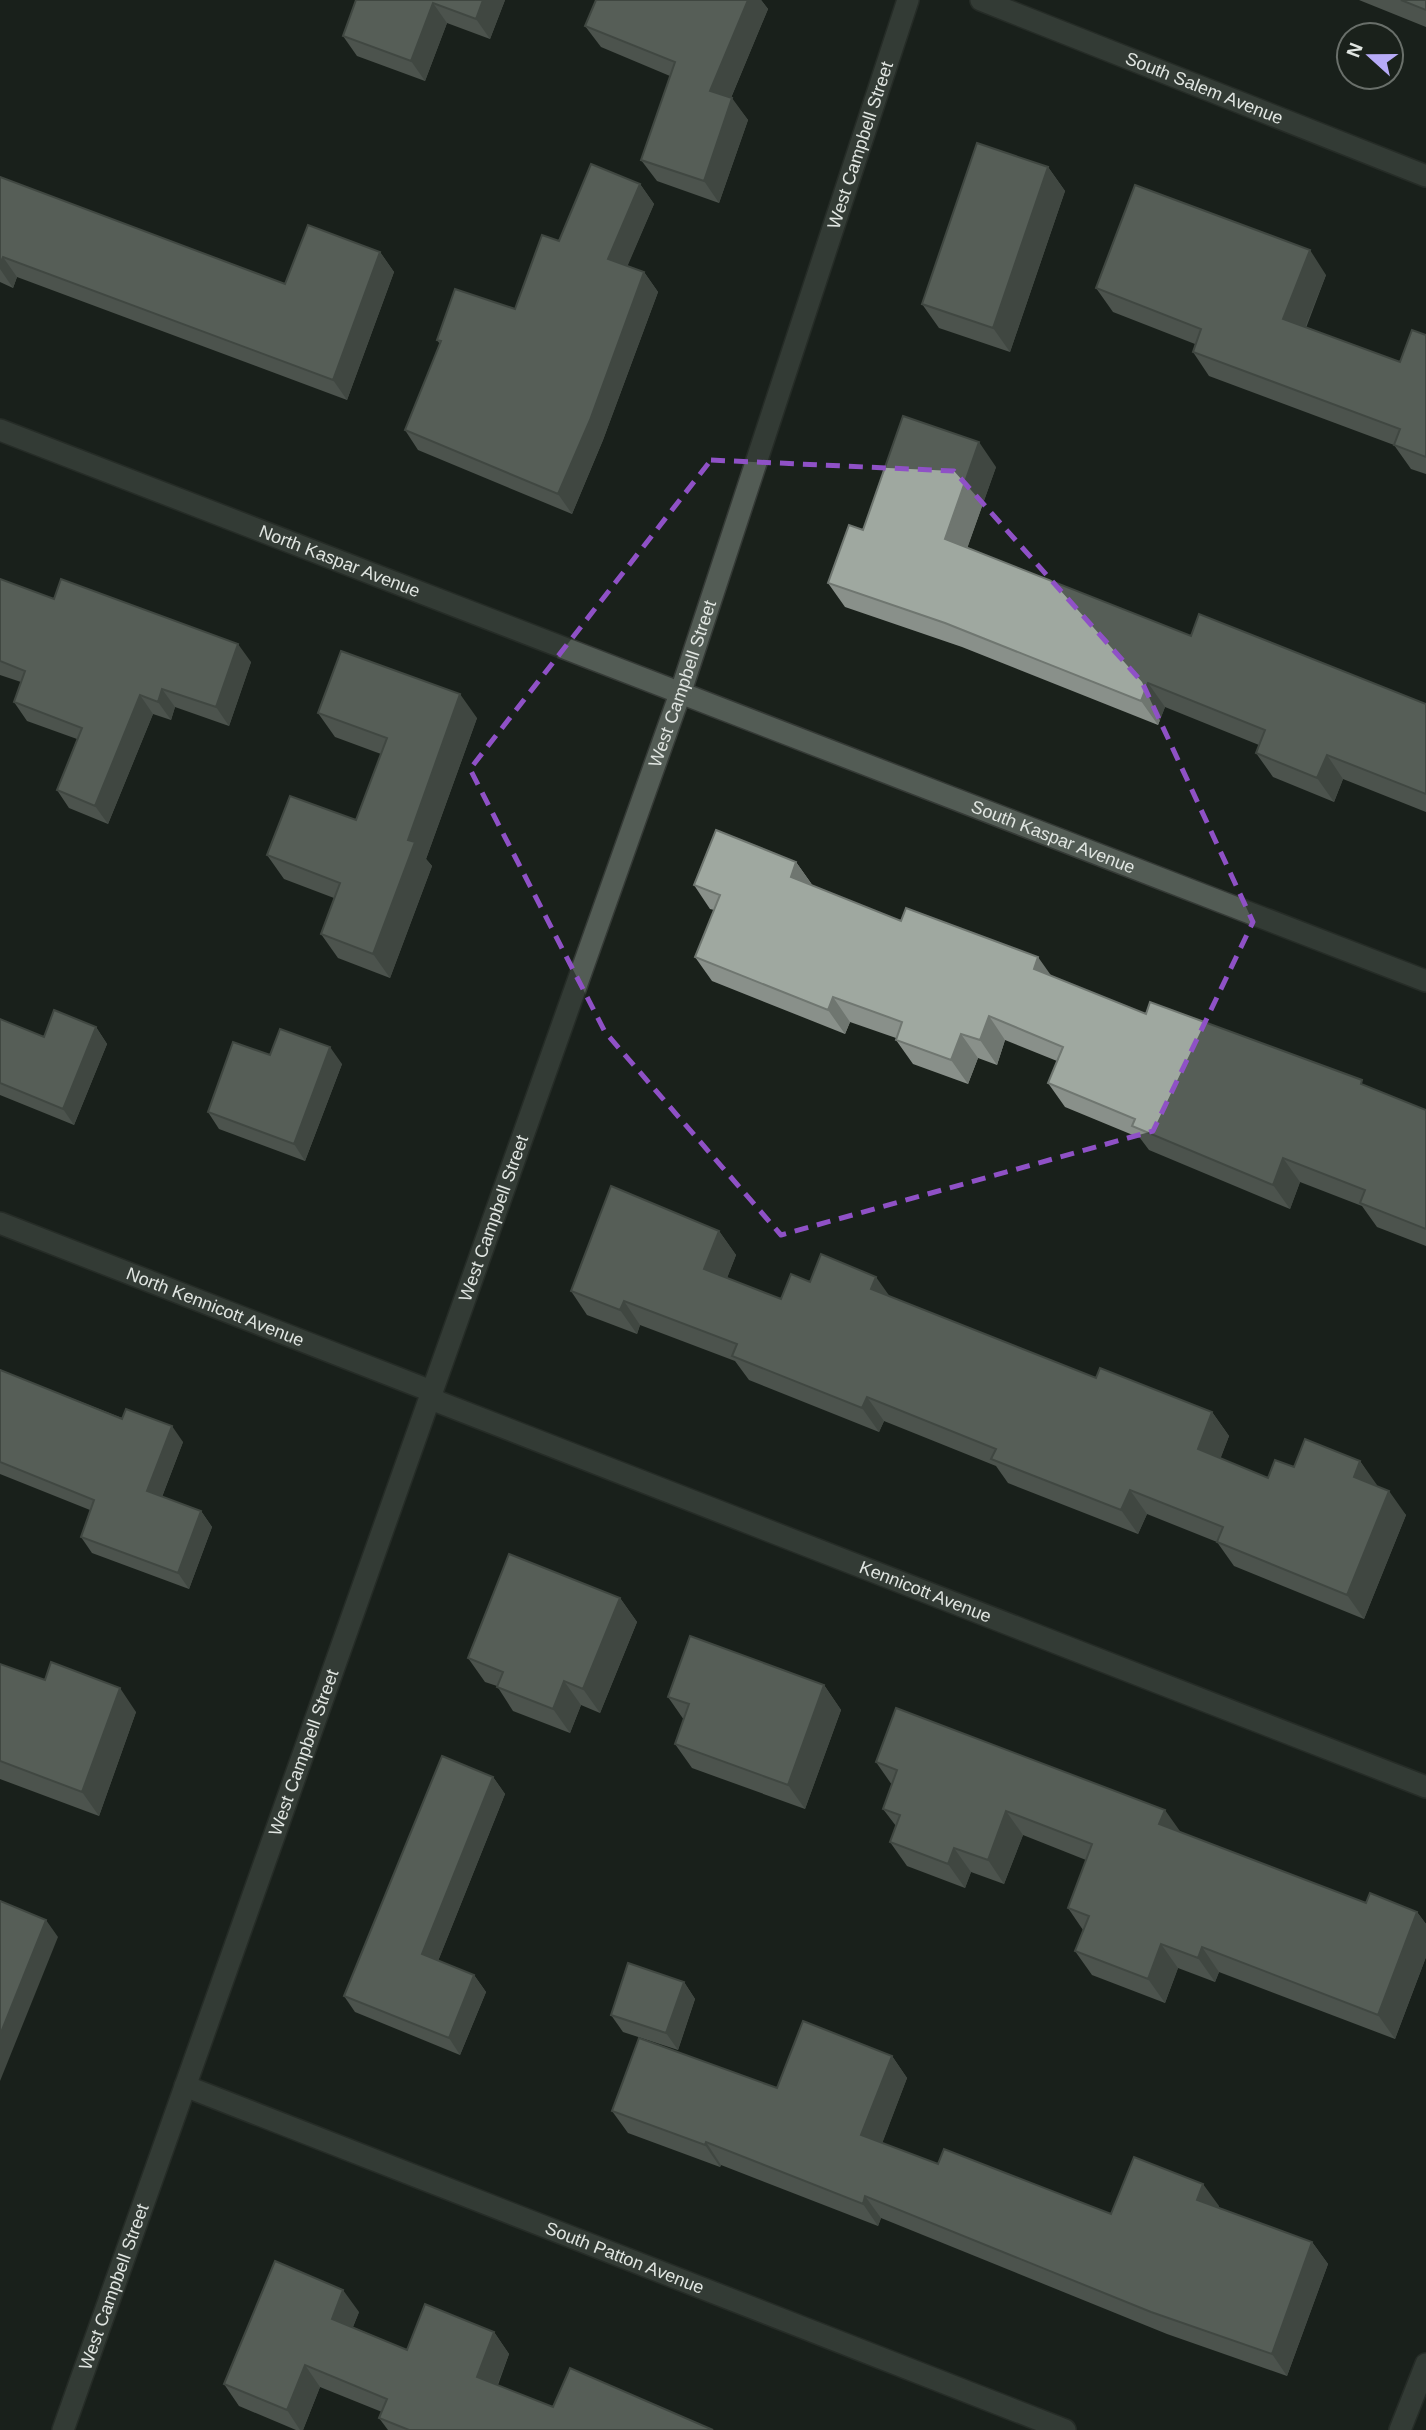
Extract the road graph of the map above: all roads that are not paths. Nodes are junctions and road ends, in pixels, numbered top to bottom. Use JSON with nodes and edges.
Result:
{"nodes":[{"id":1,"x":908,"y":0,"type":"edge"},
{"id":2,"x":981,"y":0,"type":"edge"},
{"id":3,"x":1426,"y":176,"type":"edge"},
{"id":4,"x":0,"y":430,"type":"edge"},
{"id":5,"x":681,"y":691,"type":"junction"},
{"id":6,"x":1426,"y":981,"type":"edge"},
{"id":7,"x":0,"y":1223,"type":"edge"},
{"id":8,"x":432,"y":1391,"type":"junction"},
{"id":9,"x":1426,"y":1787,"type":"edge"},
{"id":10,"x":185,"y":2086,"type":"junction"},
{"id":11,"x":1426,"y":2364,"type":"edge"},
{"id":12,"x":62,"y":2430,"type":"edge"},
{"id":13,"x":1065,"y":2430,"type":"edge"},
{"id":14,"x":1400,"y":2430,"type":"edge"}],
"edges":[{"from":1,"to":5,"type":"street","name":"West Campbell Street"},
{"from":2,"to":3,"type":"street","name":"South Salem Avenue"},
{"from":4,"to":5,"type":"street","name":"North Kaspar Avenue"},
{"from":5,"to":6,"type":"street","name":"South Kaspar Avenue"},
{"from":5,"to":8,"type":"street","name":"West Campbell Street"},
{"from":7,"to":8,"type":"street","name":"North Kennicott Avenue"},
{"from":8,"to":9,"type":"street","name":"Kennicott Avenue"},
{"from":8,"to":10,"type":"street","name":"West Campbell Street"},
{"from":10,"to":12,"type":"street","name":"West Campbell Street"},
{"from":10,"to":13,"type":"street","name":"South Patton Avenue"},
{"from":11,"to":14,"type":"street"}]}
